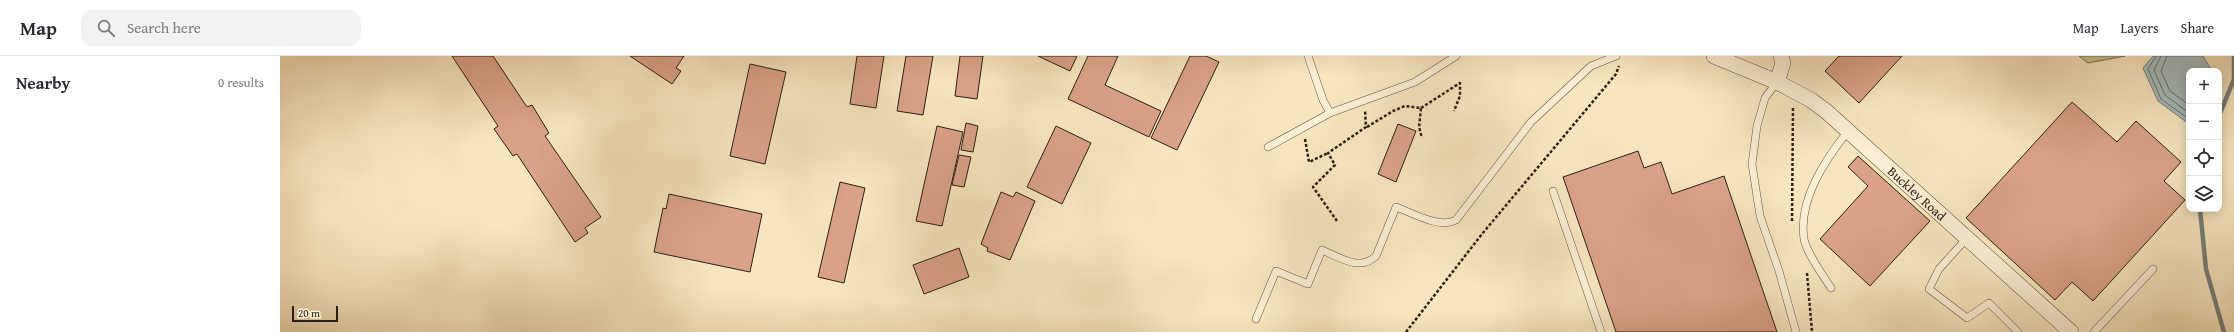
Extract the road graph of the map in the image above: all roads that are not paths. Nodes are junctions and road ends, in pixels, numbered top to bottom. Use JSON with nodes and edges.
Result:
{"nodes":[{"id":1,"x":1308,"y":56,"type":"edge"},
{"id":2,"x":1456,"y":56,"type":"edge"},
{"id":3,"x":1714,"y":56,"type":"edge"},
{"id":4,"x":1781,"y":56,"type":"edge"},
{"id":5,"x":1619,"y":59,"type":"edge"},
{"id":6,"x":1777,"y":82,"type":"junction"},
{"id":7,"x":1330,"y":113,"type":"junction"},
{"id":8,"x":1848,"y":131,"type":"junction"},
{"id":9,"x":1268,"y":147,"type":"dead end"},
{"id":10,"x":1553,"y":191,"type":"dead end"},
{"id":11,"x":1967,"y":238,"type":"junction"},
{"id":12,"x":2153,"y":269,"type":"dead end"},
{"id":13,"x":1831,"y":288,"type":"dead end"},
{"id":14,"x":1256,"y":318,"type":"dead end"},
{"id":15,"x":1601,"y":332,"type":"edge"},
{"id":16,"x":1796,"y":332,"type":"edge"},
{"id":17,"x":2018,"y":332,"type":"edge"},
{"id":18,"x":2071,"y":332,"type":"edge"},
{"id":19,"x":2094,"y":332,"type":"edge"}],
"edges":[{"from":1,"to":7,"type":"lane"},
{"from":2,"to":7,"type":"lane"},
{"from":3,"to":6,"type":"street","name":"Buckley Road"},
{"from":4,"to":6,"type":"street"},
{"from":5,"to":14,"type":"lane"},
{"from":6,"to":8,"type":"street","name":"Buckley Road"},
{"from":6,"to":16,"type":"lane"},
{"from":7,"to":9,"type":"lane"},
{"from":8,"to":11,"type":"street","name":"Buckley Road"},
{"from":8,"to":13,"type":"lane"},
{"from":10,"to":15,"type":"lane"},
{"from":11,"to":17,"type":"lane"},
{"from":11,"to":18,"type":"street","name":"Buckley Road"},
{"from":12,"to":19,"type":"lane"}]}
